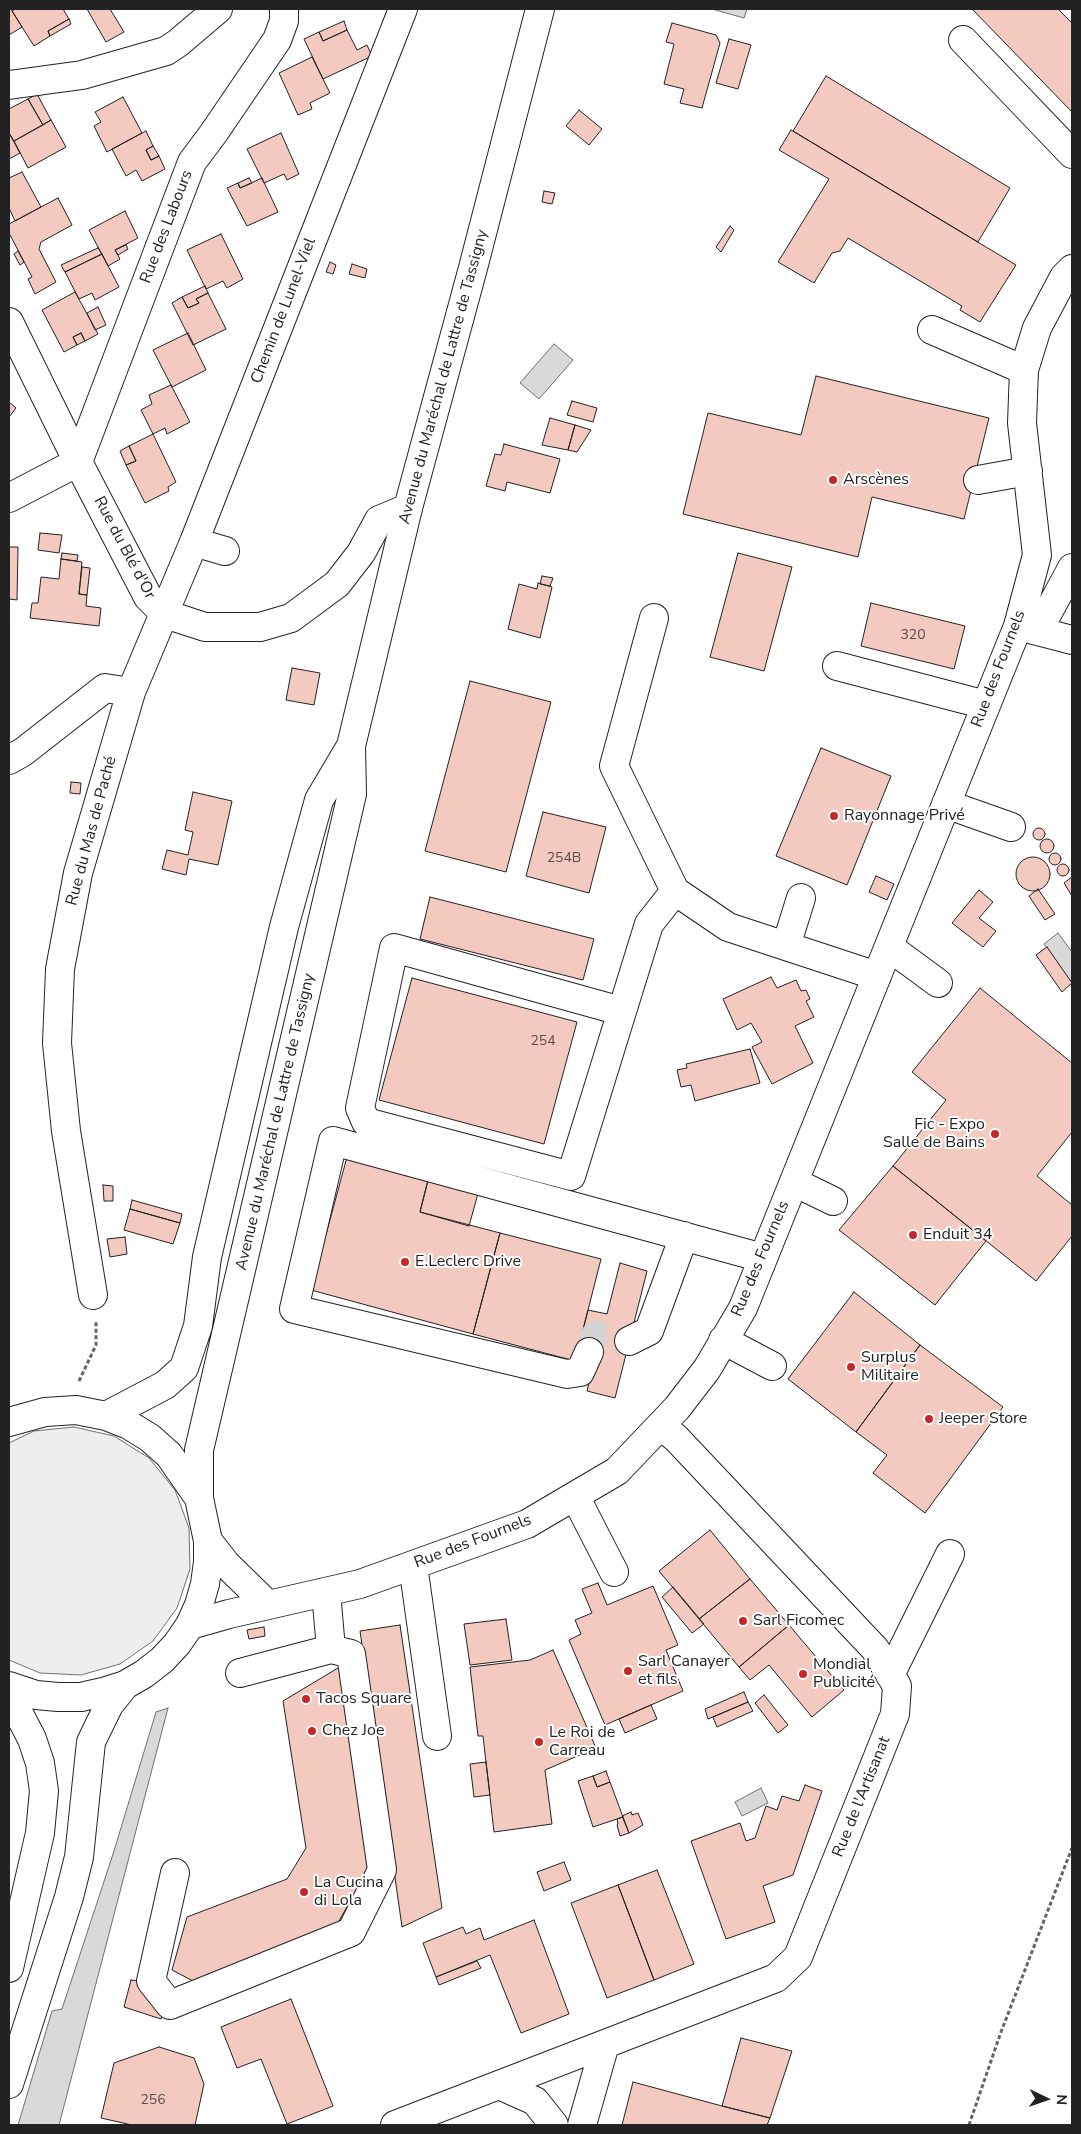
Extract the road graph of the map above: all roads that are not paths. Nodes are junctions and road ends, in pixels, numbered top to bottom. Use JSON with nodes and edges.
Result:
{"nodes":[{"id":1,"x":218,"y":9,"type":"edge"},
{"id":2,"x":284,"y":9,"type":"edge"},
{"id":3,"x":403,"y":9,"type":"edge"},
{"id":4,"x":540,"y":9,"type":"edge"},
{"id":5,"x":963,"y":40,"type":"dead end"},
{"id":6,"x":9,"y":85,"type":"edge"},
{"id":7,"x":1072,"y":154,"type":"edge"},
{"id":8,"x":1072,"y":269,"type":"edge"},
{"id":9,"x":9,"y":322,"type":"edge"},
{"id":10,"x":932,"y":330,"type":"dead end"},
{"id":11,"x":1024,"y":370,"type":"junction"},
{"id":12,"x":78,"y":462,"type":"junction"},
{"id":13,"x":1028,"y":471,"type":"junction"},
{"id":14,"x":978,"y":480,"type":"dead end"},
{"id":15,"x":9,"y":498,"type":"edge"},
{"id":16,"x":408,"y":508,"type":"junction"},
{"id":17,"x":194,"y":542,"type":"junction"},
{"id":18,"x":225,"y":550,"type":"dead end"},
{"id":19,"x":1072,"y":568,"type":"edge"},
{"id":20,"x":165,"y":614,"type":"junction"},
{"id":21,"x":654,"y":618,"type":"dead end"},
{"id":22,"x":1028,"y":629,"type":"junction"},
{"id":23,"x":1072,"y":640,"type":"edge"},
{"id":24,"x":837,"y":666,"type":"dead end"},
{"id":25,"x":131,"y":692,"type":"junction"},
{"id":26,"x":986,"y":705,"type":"junction"},
{"id":27,"x":351,"y":746,"type":"junction"},
{"id":28,"x":9,"y":760,"type":"edge"},
{"id":29,"x":946,"y":804,"type":"junction"},
{"id":30,"x":1011,"y":827,"type":"dead end"},
{"id":31,"x":675,"y":891,"type":"junction"},
{"id":32,"x":801,"y":898,"type":"dead end"},
{"id":33,"x":786,"y":946,"type":"junction"},
{"id":34,"x":888,"y":947,"type":"junction"},
{"id":35,"x":877,"y":976,"type":"junction"},
{"id":36,"x":938,"y":982,"type":"dead end"},
{"id":37,"x":621,"y":1011,"type":"junction"},
{"id":38,"x":794,"y":1182,"type":"junction"},
{"id":39,"x":832,"y":1201,"type":"dead end"},
{"id":40,"x":684,"y":1236,"type":"junction"},
{"id":41,"x":763,"y":1258,"type":"junction"},
{"id":42,"x":93,"y":1295,"type":"road end"},
{"id":43,"x":723,"y":1340,"type":"junction"},
{"id":44,"x":629,"y":1341,"type":"tunnel mouth"},
{"id":45,"x":589,"y":1352,"type":"tunnel mouth"},
{"id":46,"x":772,"y":1366,"type":"dead end"},
{"id":47,"x":106,"y":1416,"type":"junction"},
{"id":48,"x":9,"y":1422,"type":"edge"},
{"id":49,"x":661,"y":1426,"type":"junction"},
{"id":50,"x":575,"y":1496,"type":"junction"},
{"id":51,"x":199,"y":1498,"type":"junction"},
{"id":52,"x":208,"y":1541,"type":"junction"},
{"id":53,"x":950,"y":1554,"type":"dead end"},
{"id":54,"x":413,"y":1565,"type":"junction"},
{"id":55,"x":614,"y":1572,"type":"dead end"},
{"id":56,"x":326,"y":1592,"type":"junction"},
{"id":57,"x":268,"y":1605,"type":"junction"},
{"id":58,"x":190,"y":1625,"type":"junction"},
{"id":59,"x":331,"y":1649,"type":"junction"},
{"id":60,"x":240,"y":1673,"type":"dead end"},
{"id":61,"x":890,"y":1675,"type":"junction"},
{"id":62,"x":125,"y":1685,"type":"junction"},
{"id":63,"x":9,"y":1686,"type":"edge"},
{"id":64,"x":9,"y":1698,"type":"edge"},
{"id":65,"x":437,"y":1736,"type":"dead end"},
{"id":66,"x":175,"y":1873,"type":"dead end"},
{"id":67,"x":9,"y":1968,"type":"edge"},
{"id":68,"x":605,"y":2044,"type":"junction"},
{"id":69,"x":9,"y":2084,"type":"edge"},
{"id":70,"x":499,"y":2085,"type":"junction"},
{"id":71,"x":395,"y":2125,"type":"edge"},
{"id":72,"x":554,"y":2125,"type":"edge"},
{"id":73,"x":582,"y":2125,"type":"edge"}],
"edges":[{"from":1,"to":6,"type":"street"},
{"from":2,"to":12,"type":"street","name":"Rue des Labours"},
{"from":3,"to":17,"type":"street","name":"Chemin de Lunel-Viel"},
{"from":4,"to":16,"type":"street","name":"Avenue du Maréchal de Lattre de Tassigny"},
{"from":5,"to":7,"type":"street"},
{"from":8,"to":11,"type":"street","name":"Rue des Fournels"},
{"from":9,"to":12,"type":"street","name":"Rue du Blé d'Or"},
{"from":10,"to":11,"type":"street"},
{"from":11,"to":13,"type":"street","name":"Rue des Fournels"},
{"from":12,"to":15,"type":"street"},
{"from":12,"to":20,"type":"street","name":"Rue du Blé d'Or"},
{"from":13,"to":14,"type":"street"},
{"from":13,"to":22,"type":"street","name":"Rue des Fournels"},
{"from":16,"to":20,"type":"street","name":"Rue du Blé d'Or"},
{"from":16,"to":27,"type":"street","name":"Avenue du Maréchal de Lattre de Tassigny"},
{"from":17,"to":18,"type":"street"},
{"from":17,"to":20,"type":"street","name":"Chemin de Lunel-Viel"},
{"from":19,"to":22,"type":"street"},
{"from":20,"to":25,"type":"street","name":"Rue du Mas de Paché"},
{"from":21,"to":31,"type":"street"},
{"from":22,"to":23,"type":"street"},
{"from":22,"to":26,"type":"street","name":"Rue des Fournels"},
{"from":24,"to":26,"type":"street"},
{"from":25,"to":28,"type":"street"},
{"from":25,"to":42,"type":"street","name":"Rue du Mas de Paché"},
{"from":26,"to":29,"type":"street","name":"Rue des Fournels"},
{"from":27,"to":47,"type":"street","name":"Avenue du Maréchal de Lattre de Tassigny"},
{"from":27,"to":51,"type":"street","name":"Avenue du Maréchal de Lattre de Tassigny"},
{"from":29,"to":30,"type":"street"},
{"from":29,"to":34,"type":"street","name":"Rue des Fournels"},
{"from":31,"to":33,"type":"street"},
{"from":31,"to":37,"type":"street"},
{"from":32,"to":33,"type":"street"},
{"from":33,"to":35,"type":"street"},
{"from":34,"to":35,"type":"street","name":"Rue des Fournels"},
{"from":34,"to":36,"type":"street"},
{"from":35,"to":38,"type":"street","name":"Rue des Fournels"},
{"from":37,"to":37,"type":"street"},
{"from":38,"to":39,"type":"street"},
{"from":38,"to":41,"type":"street","name":"Rue des Fournels"},
{"from":40,"to":41,"type":"street"},
{"from":40,"to":44,"type":"street"},
{"from":40,"to":45,"type":"street"},
{"from":41,"to":43,"type":"street","name":"Rue des Fournels"},
{"from":43,"to":46,"type":"street"},
{"from":43,"to":49,"type":"street","name":"Rue des Fournels"},
{"from":47,"to":48,"type":"street"},
{"from":47,"to":51,"type":"street"},
{"from":49,"to":50,"type":"street","name":"Rue des Fournels"},
{"from":49,"to":61,"type":"street","name":"Rue de l'Artisanat"},
{"from":50,"to":54,"type":"street","name":"Rue des Fournels"},
{"from":50,"to":55,"type":"street"},
{"from":51,"to":52,"type":"street"},
{"from":52,"to":57,"type":"street"},
{"from":52,"to":58,"type":"street"},
{"from":53,"to":61,"type":"street"},
{"from":54,"to":56,"type":"street","name":"Rue des Fournels"},
{"from":54,"to":65,"type":"street"},
{"from":56,"to":57,"type":"street","name":"Rue des Fournels"},
{"from":56,"to":59,"type":"street"},
{"from":57,"to":58,"type":"street","name":"Rue des Fournels"},
{"from":58,"to":62,"type":"street"},
{"from":59,"to":60,"type":"street"},
{"from":59,"to":66,"type":"street"},
{"from":61,"to":68,"type":"street","name":"Rue de l'Artisanat"},
{"from":62,"to":63,"type":"street"},
{"from":62,"to":69,"type":"street"},
{"from":64,"to":67,"type":"street"},
{"from":68,"to":70,"type":"street","name":"Rue de l'Artisanat"},
{"from":68,"to":73,"type":"street"},
{"from":70,"to":71,"type":"street","name":"Rue de l'Artisanat"},
{"from":70,"to":72,"type":"street"}]}
